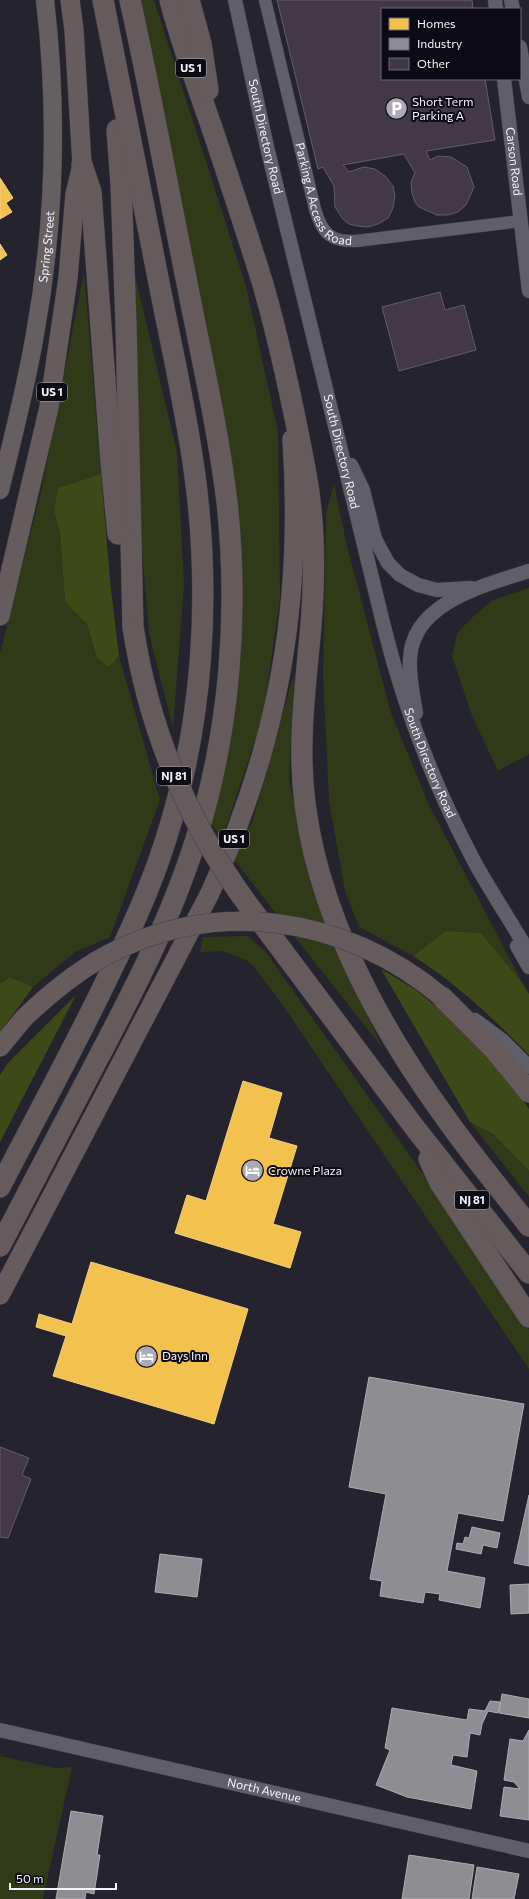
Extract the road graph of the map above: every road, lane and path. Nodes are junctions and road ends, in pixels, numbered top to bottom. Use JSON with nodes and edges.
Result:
{"nodes":[{"id":1,"x":45,"y":0,"type":"edge"},
{"id":2,"x":70,"y":0,"type":"edge"},
{"id":3,"x":103,"y":0,"type":"edge"},
{"id":4,"x":130,"y":0,"type":"edge"},
{"id":5,"x":170,"y":0,"type":"edge"},
{"id":6,"x":190,"y":0,"type":"edge"},
{"id":7,"x":235,"y":0,"type":"edge"},
{"id":8,"x":265,"y":0,"type":"edge"},
{"id":9,"x":107,"y":21,"type":"junction"},
{"id":10,"x":521,"y":53,"type":"edge"},
{"id":11,"x":504,"y":80,"type":"edge"},
{"id":12,"x":529,"y":97,"type":"edge"},
{"id":13,"x":214,"y":136,"type":"junction"},
{"id":14,"x":82,"y":165,"type":"junction"},
{"id":15,"x":521,"y":221,"type":"junction"},
{"id":16,"x":529,"y":291,"type":"edge"},
{"id":17,"x":276,"y":335,"type":"junction"},
{"id":18,"x":340,"y":442,"type":"junction"},
{"id":19,"x":0,"y":490,"type":"edge"},
{"id":20,"x":529,"y":571,"type":"edge"},
{"id":21,"x":477,"y":588,"type":"junction"},
{"id":22,"x":0,"y":616,"type":"edge"},
{"id":23,"x":133,"y":627,"type":"junction"},
{"id":24,"x":422,"y":747,"type":"junction"},
{"id":25,"x":489,"y":888,"type":"junction"},
{"id":26,"x":529,"y":953,"type":"edge"},
{"id":27,"x":529,"y":967,"type":"edge"},
{"id":28,"x":442,"y":997,"type":"junction"},
{"id":29,"x":0,"y":1047,"type":"edge"},
{"id":30,"x":529,"y":1067,"type":"edge"},
{"id":31,"x":529,"y":1092,"type":"edge"},
{"id":32,"x":415,"y":1128,"type":"junction"},
{"id":33,"x":0,"y":1187,"type":"edge"},
{"id":34,"x":529,"y":1226,"type":"edge"},
{"id":35,"x":0,"y":1246,"type":"edge"},
{"id":36,"x":529,"y":1273,"type":"edge"},
{"id":37,"x":0,"y":1295,"type":"edge"},
{"id":38,"x":529,"y":1317,"type":"edge"},
{"id":39,"x":0,"y":1730,"type":"edge"},
{"id":40,"x":529,"y":1851,"type":"edge"}],
"edges":[{"from":1,"to":19,"type":"main road","name":"Spring Street"},
{"from":2,"to":14,"type":"highway","number":"US 1"},
{"from":3,"to":9,"type":"highway"},
{"from":4,"to":35,"type":"highway"},
{"from":5,"to":13,"type":"highway","number":"US 1"},
{"from":6,"to":13,"type":"highway"},
{"from":7,"to":18,"type":"street","name":"South Directory Road"},
{"from":8,"to":15,"type":"street","name":"Parking A Access Road"},
{"from":9,"to":23,"type":"highway"},
{"from":9,"to":33,"type":"highway"},
{"from":10,"to":12,"type":"street"},
{"from":11,"to":15,"type":"street","name":"Carson Road"},
{"from":13,"to":17,"type":"highway","number":"US 1"},
{"from":14,"to":22,"type":"highway","number":"US 1"},
{"from":14,"to":23,"type":"highway"},
{"from":15,"to":16,"type":"street","name":"Carson Road"},
{"from":17,"to":34,"type":"highway"},
{"from":17,"to":37,"type":"highway","number":"US 1"},
{"from":18,"to":21,"type":"street"},
{"from":18,"to":24,"type":"street","name":"South Directory Road"},
{"from":20,"to":21,"type":"street"},
{"from":21,"to":24,"type":"street"},
{"from":23,"to":32,"type":"highway","number":"NJ 81","bridge":true},
{"from":24,"to":25,"type":"street","name":"South Directory Road"},
{"from":25,"to":26,"type":"street"},
{"from":25,"to":27,"type":"street"},
{"from":28,"to":29,"type":"highway","bridge":true},
{"from":28,"to":30,"type":"street"},
{"from":28,"to":31,"type":"highway"},
{"from":32,"to":36,"type":"highway","number":"NJ 81"},
{"from":32,"to":38,"type":"highway"},
{"from":39,"to":40,"type":"street","name":"North Avenue"}]}
